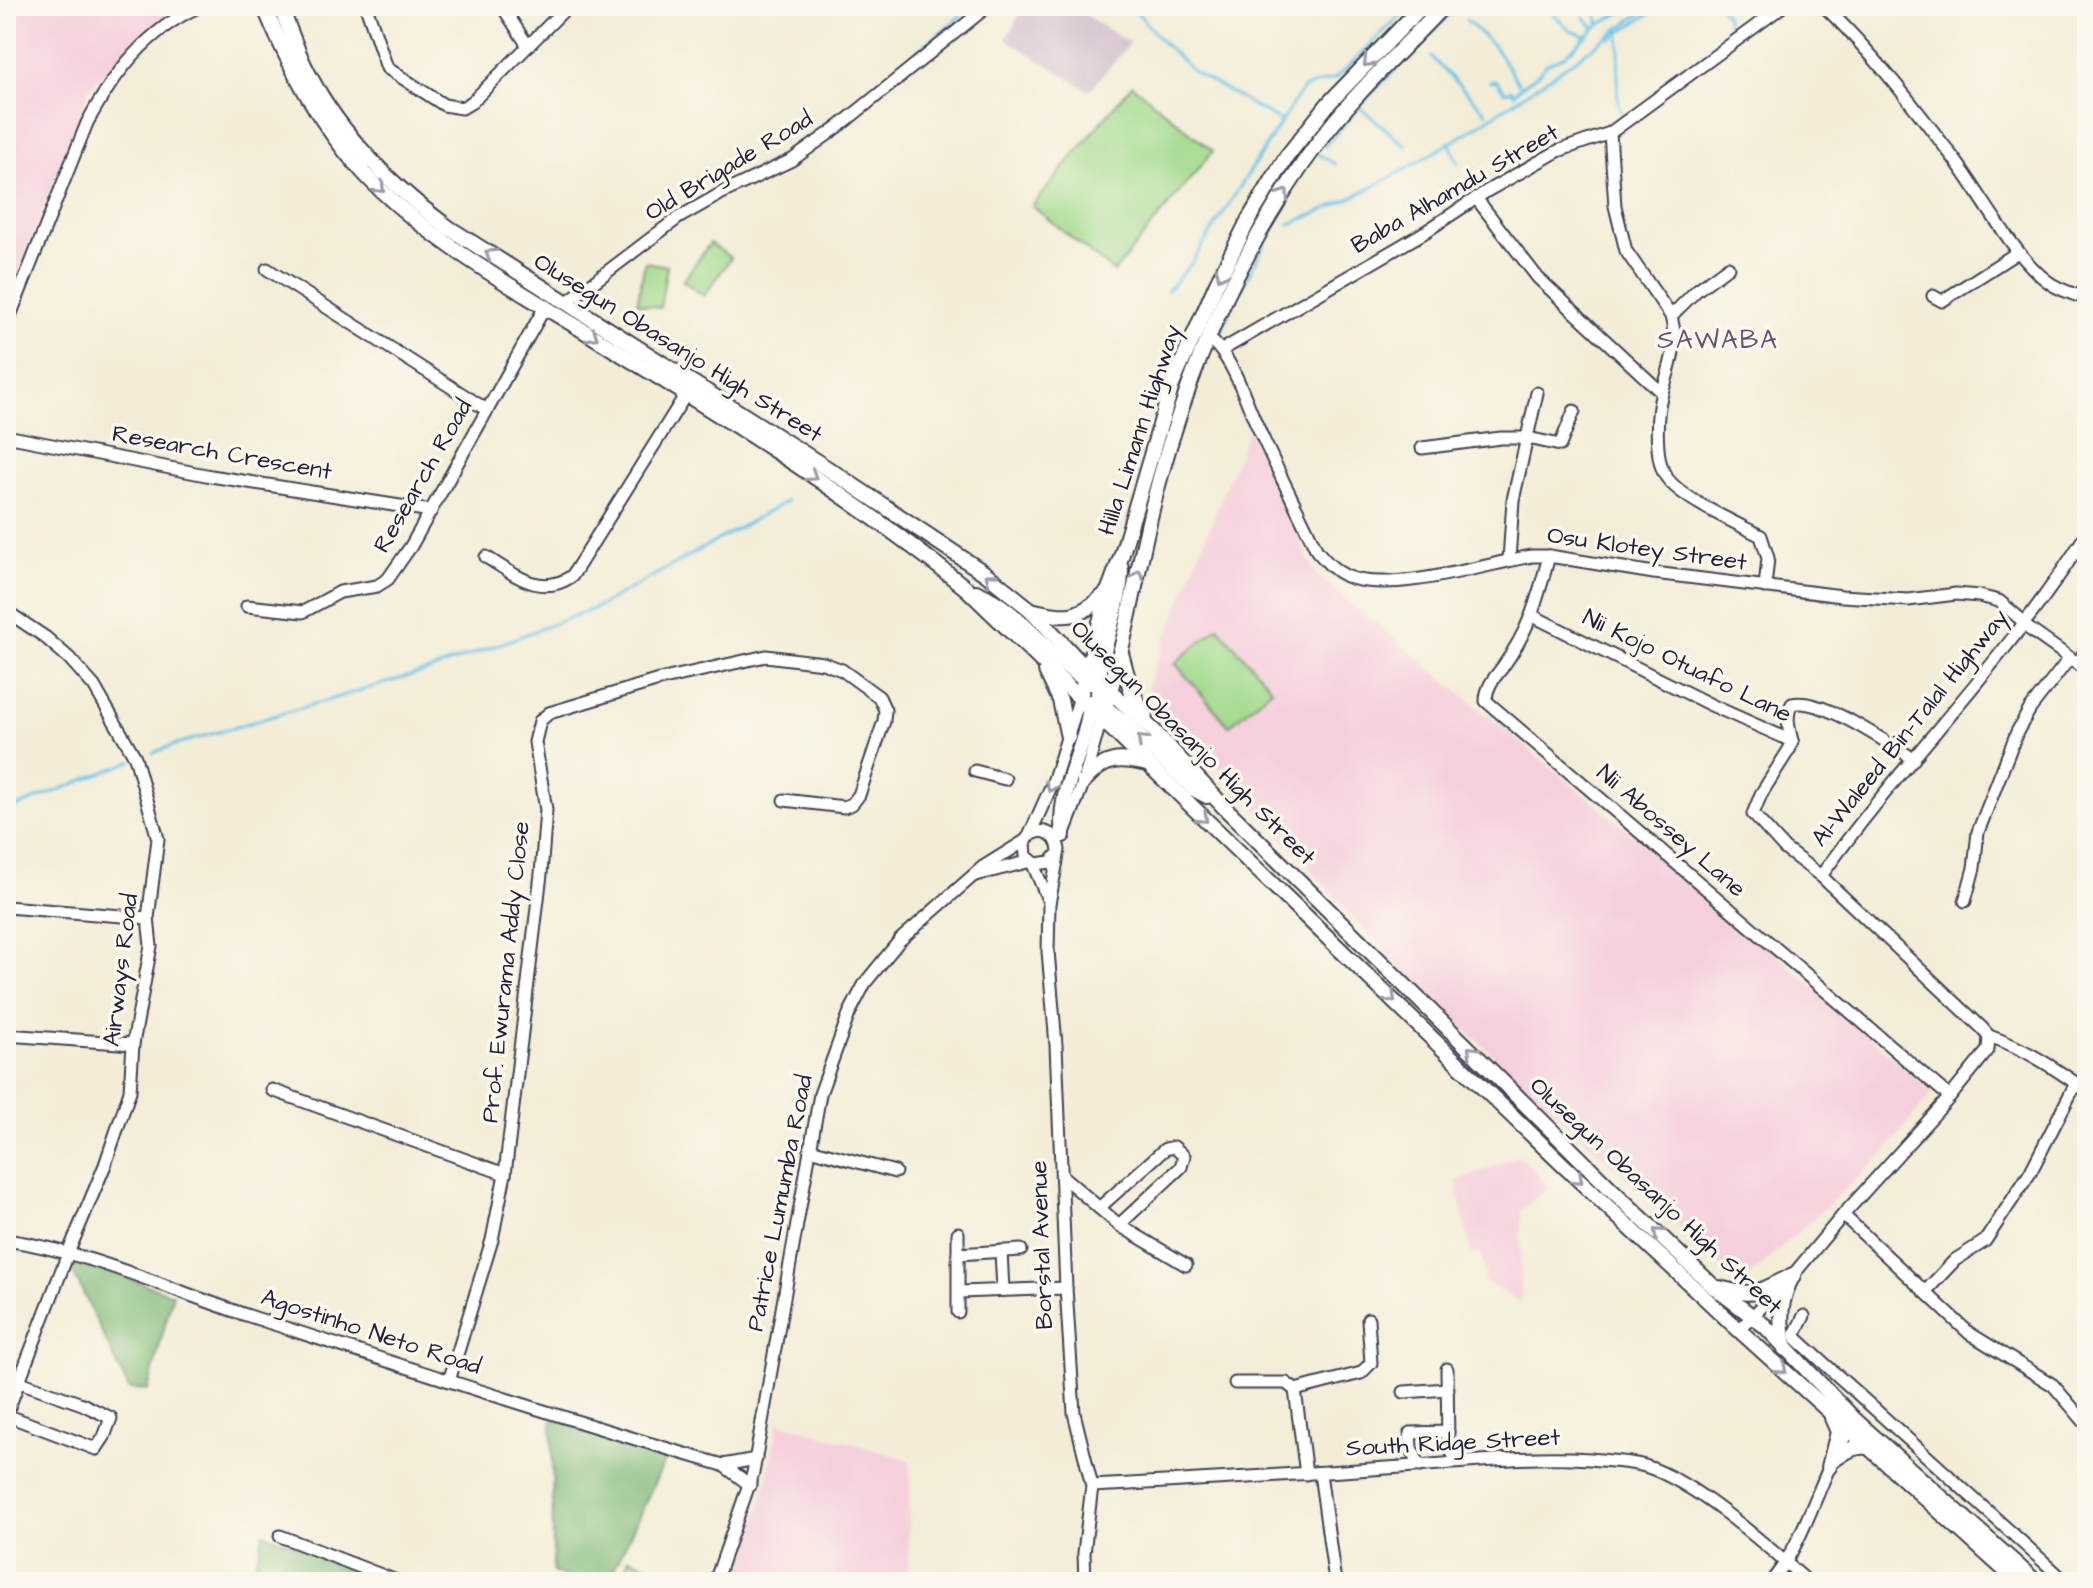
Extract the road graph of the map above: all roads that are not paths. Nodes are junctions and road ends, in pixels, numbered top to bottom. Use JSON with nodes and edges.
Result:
{"nodes":[{"id":1,"x":200,"y":6,"type":"edge"},
{"id":2,"x":264,"y":6,"type":"edge"},
{"id":3,"x":280,"y":6,"type":"edge"},
{"id":4,"x":366,"y":6,"type":"edge"},
{"id":5,"x":502,"y":6,"type":"edge"},
{"id":6,"x":568,"y":6,"type":"edge"},
{"id":7,"x":988,"y":6,"type":"edge"},
{"id":8,"x":1422,"y":6,"type":"edge"},
{"id":9,"x":1443,"y":6,"type":"edge"},
{"id":10,"x":1783,"y":6,"type":"edge"},
{"id":11,"x":1824,"y":6,"type":"edge"},
{"id":12,"x":528,"y":46,"type":"junction"},
{"id":13,"x":1610,"y":133,"type":"junction"},
{"id":14,"x":1476,"y":198,"type":"junction"},
{"id":15,"x":2018,"y":252,"type":"junction"},
{"id":16,"x":1728,"y":267,"type":"dead end"},
{"id":17,"x":267,"y":269,"type":"dead end"},
{"id":18,"x":1933,"y":296,"type":"dead end"},
{"id":19,"x":2087,"y":299,"type":"edge"},
{"id":20,"x":566,"y":303,"type":"junction"},
{"id":21,"x":545,"y":307,"type":"junction"},
{"id":22,"x":1671,"y":316,"type":"junction"},
{"id":23,"x":6,"y":326,"type":"edge"},
{"id":24,"x":1208,"y":337,"type":"junction"},
{"id":25,"x":1222,"y":350,"type":"junction"},
{"id":26,"x":1537,"y":393,"type":"dead end"},
{"id":27,"x":1662,"y":393,"type":"junction"},
{"id":28,"x":686,"y":394,"type":"junction"},
{"id":29,"x":487,"y":410,"type":"junction"},
{"id":30,"x":1574,"y":411,"type":"dead end"},
{"id":31,"x":6,"y":436,"type":"edge"},
{"id":32,"x":1528,"y":438,"type":"junction"},
{"id":33,"x":1422,"y":448,"type":"dead end"},
{"id":34,"x":431,"y":511,"type":"junction"},
{"id":35,"x":2087,"y":533,"type":"edge"},
{"id":36,"x":1549,"y":556,"type":"junction"},
{"id":37,"x":486,"y":557,"type":"dead end"},
{"id":38,"x":1121,"y":557,"type":"junction"},
{"id":39,"x":1509,"y":560,"type":"junction"},
{"id":40,"x":1765,"y":587,"type":"junction"},
{"id":41,"x":967,"y":589,"type":"junction"},
{"id":42,"x":1108,"y":592,"type":"junction"},
{"id":43,"x":247,"y":606,"type":"dead end"},
{"id":44,"x":1031,"y":610,"type":"junction"},
{"id":45,"x":6,"y":611,"type":"edge"},
{"id":46,"x":1533,"y":616,"type":"junction"},
{"id":47,"x":2023,"y":623,"type":"junction"},
{"id":48,"x":2087,"y":647,"type":"edge"},
{"id":49,"x":1120,"y":651,"type":"junction"},
{"id":50,"x":1042,"y":663,"type":"junction"},
{"id":51,"x":2078,"y":665,"type":"edge"},
{"id":52,"x":1094,"y":693,"type":"junction"},
{"id":53,"x":1153,"y":730,"type":"junction"},
{"id":54,"x":1068,"y":737,"type":"junction"},
{"id":55,"x":1792,"y":741,"type":"junction"},
{"id":56,"x":1914,"y":759,"type":"junction"},
{"id":57,"x":1147,"y":764,"type":"junction"},
{"id":58,"x":975,"y":771,"type":"dead end"},
{"id":59,"x":1005,"y":779,"type":"dead end"},
{"id":60,"x":1084,"y":781,"type":"junction"},
{"id":61,"x":784,"y":800,"type":"dead end"},
{"id":62,"x":1223,"y":806,"type":"junction"},
{"id":63,"x":1028,"y":838,"type":"junction"},
{"id":64,"x":1060,"y":845,"type":"junction"},
{"id":65,"x":1031,"y":862,"type":"junction"},
{"id":66,"x":972,"y":876,"type":"junction"},
{"id":67,"x":1821,"y":876,"type":"junction"},
{"id":68,"x":1965,"y":901,"type":"dead end"},
{"id":69,"x":1049,"y":904,"type":"junction"},
{"id":70,"x":6,"y":907,"type":"edge"},
{"id":71,"x":148,"y":918,"type":"junction"},
{"id":72,"x":6,"y":1035,"type":"edge"},
{"id":73,"x":1989,"y":1036,"type":"junction"},
{"id":74,"x":133,"y":1044,"type":"junction"},
{"id":75,"x":2076,"y":1083,"type":"junction"},
{"id":76,"x":272,"y":1090,"type":"dead end"},
{"id":77,"x":2087,"y":1091,"type":"edge"},
{"id":78,"x":1950,"y":1097,"type":"junction"},
{"id":79,"x":810,"y":1149,"type":"junction"},
{"id":80,"x":895,"y":1172,"type":"dead end"},
{"id":81,"x":505,"y":1174,"type":"junction"},
{"id":82,"x":1062,"y":1176,"type":"junction"},
{"id":83,"x":1099,"y":1208,"type":"junction"},
{"id":84,"x":1843,"y":1215,"type":"junction"},
{"id":85,"x":1119,"y":1225,"type":"junction"},
{"id":86,"x":958,"y":1233,"type":"dead end"},
{"id":87,"x":6,"y":1240,"type":"edge"},
{"id":88,"x":1021,"y":1250,"type":"dead end"},
{"id":89,"x":69,"y":1251,"type":"junction"},
{"id":90,"x":1001,"y":1251,"type":"junction"},
{"id":91,"x":958,"y":1254,"type":"junction"},
{"id":92,"x":1186,"y":1265,"type":"dead end"},
{"id":93,"x":1793,"y":1275,"type":"junction"},
{"id":94,"x":1714,"y":1287,"type":"junction"},
{"id":95,"x":1066,"y":1288,"type":"junction"},
{"id":96,"x":1003,"y":1290,"type":"junction"},
{"id":97,"x":959,"y":1292,"type":"junction"},
{"id":98,"x":1925,"y":1292,"type":"junction"},
{"id":99,"x":958,"y":1312,"type":"dead end"},
{"id":100,"x":1751,"y":1316,"type":"junction"},
{"id":101,"x":1804,"y":1316,"type":"dead end"},
{"id":102,"x":1368,"y":1319,"type":"dead end"},
{"id":103,"x":1739,"y":1330,"type":"junction"},
{"id":104,"x":1785,"y":1349,"type":"junction"},
{"id":105,"x":1447,"y":1369,"type":"dead end"},
{"id":106,"x":17,"y":1381,"type":"junction"},
{"id":107,"x":449,"y":1381,"type":"junction"},
{"id":108,"x":1235,"y":1383,"type":"dead end"},
{"id":109,"x":1448,"y":1389,"type":"junction"},
{"id":110,"x":1295,"y":1390,"type":"junction"},
{"id":111,"x":1404,"y":1392,"type":"dead end"},
{"id":112,"x":1825,"y":1407,"type":"junction"},
{"id":113,"x":6,"y":1415,"type":"edge"},
{"id":114,"x":1852,"y":1425,"type":"junction"},
{"id":115,"x":2087,"y":1425,"type":"edge"},
{"id":116,"x":1448,"y":1432,"type":"junction"},
{"id":117,"x":1869,"y":1447,"type":"junction"},
{"id":118,"x":756,"y":1459,"type":"junction"},
{"id":119,"x":1458,"y":1462,"type":"junction"},
{"id":120,"x":1832,"y":1463,"type":"junction"},
{"id":121,"x":723,"y":1465,"type":"junction"},
{"id":122,"x":1420,"y":1466,"type":"junction"},
{"id":123,"x":1320,"y":1473,"type":"junction"},
{"id":124,"x":1306,"y":1474,"type":"junction"},
{"id":125,"x":750,"y":1485,"type":"junction"},
{"id":126,"x":1092,"y":1486,"type":"junction"},
{"id":127,"x":280,"y":1536,"type":"dead end"},
{"id":128,"x":1787,"y":1563,"type":"junction"},
{"id":129,"x":2045,"y":1563,"type":"junction"},
{"id":130,"x":2004,"y":1568,"type":"junction"},
{"id":131,"x":393,"y":1581,"type":"edge"},
{"id":132,"x":2028,"y":1581,"type":"edge"},
{"id":133,"x":715,"y":1582,"type":"edge"},
{"id":134,"x":1085,"y":1582,"type":"edge"},
{"id":135,"x":1335,"y":1582,"type":"edge"},
{"id":136,"x":1771,"y":1582,"type":"edge"},
{"id":137,"x":1808,"y":1582,"type":"edge"},
{"id":138,"x":2011,"y":1582,"type":"edge"},
{"id":139,"x":2066,"y":1582,"type":"edge"}],
"edges":[{"from":1,"to":23,"type":"street"},
{"from":2,"to":21,"type":"main road","name":"Olusegun Obasanjo High Street","one_way":true},
{"from":20,"to":3,"type":"main road","name":"Olusegun Obasanjo High Street","one_way":true},
{"from":4,"to":12,"type":"street"},
{"from":5,"to":12,"type":"street"},
{"from":6,"to":12,"type":"street"},
{"from":7,"to":20,"type":"street","name":"Old Brigade Road"},
{"from":8,"to":38,"type":"main road","name":"Hilla Limann Highway","one_way":true},
{"from":24,"to":9,"type":"main road","name":"Hilla Limann Highway","one_way":true},
{"from":10,"to":13,"type":"street","name":"Baba Alhamdu Street"},
{"from":11,"to":15,"type":"street"},
{"from":13,"to":14,"type":"street","name":"Baba Alhamdu Street"},
{"from":13,"to":22,"type":"street"},
{"from":14,"to":25,"type":"street","name":"Baba Alhamdu Street"},
{"from":14,"to":27,"type":"street"},
{"from":15,"to":18,"type":"street"},
{"from":15,"to":19,"type":"street"},
{"from":16,"to":22,"type":"street"},
{"from":17,"to":29,"type":"street"},
{"from":44,"to":20,"type":"main road","name":"Olusegun Obasanjo High Street","one_way":true},
{"from":21,"to":28,"type":"main road","name":"Olusegun Obasanjo High Street","one_way":true},
{"from":21,"to":29,"type":"street","name":"Research Road"},
{"from":22,"to":27,"type":"street"},
{"from":24,"to":25,"type":"street","name":"Osu Klotey Street"},
{"from":49,"to":24,"type":"main road","name":"Hilla Limann Highway","one_way":true},
{"from":25,"to":39,"type":"street","name":"Osu Klotey Street"},
{"from":26,"to":32,"type":"street"},
{"from":27,"to":40,"type":"street"},
{"from":28,"to":37,"type":"street"},
{"from":28,"to":41,"type":"main road","name":"Olusegun Obasanjo High Street","one_way":true},
{"from":29,"to":34,"type":"street","name":"Research Road"},
{"from":30,"to":32,"type":"street"},
{"from":31,"to":34,"type":"street","name":"Research Crescent"},
{"from":32,"to":33,"type":"street"},
{"from":32,"to":39,"type":"street"},
{"from":34,"to":43,"type":"street","name":"Research Road"},
{"from":35,"to":47,"type":"street","name":"Al-Waleed Bin-Talal Highway"},
{"from":36,"to":39,"type":"street","name":"Osu Klotey Street"},
{"from":36,"to":40,"type":"street","name":"Osu Klotey Street"},
{"from":36,"to":46,"type":"street","name":"Nii Abossey Lane"},
{"from":38,"to":42,"type":"main road","name":"Hilla Limann Highway"},
{"from":38,"to":52,"type":"main road"},
{"from":40,"to":47,"type":"street","name":"Osu Klotey Street"},
{"from":41,"to":50,"type":"main road","name":"Olusegun Obasanjo High Street"},
{"from":41,"to":52,"type":"main road"},
{"from":42,"to":44,"type":"main road"},
{"from":42,"to":52,"type":"main road","name":"Hilla Limann Highway"},
{"from":44,"to":52,"type":"main road","name":"Olusegun Obasanjo High Street"},
{"from":45,"to":71,"type":"street","name":"Airways Road"},
{"from":46,"to":55,"type":"street","name":"Nii Kojo Otuafo Lane"},
{"from":46,"to":78,"type":"street","name":"Nii Abossey Lane"},
{"from":47,"to":51,"type":"street","name":"Osu Klotey Street"},
{"from":47,"to":56,"type":"street","name":"Al-Waleed Bin-Talal Highway"},
{"from":48,"to":51,"type":"street"},
{"from":49,"to":52,"type":"main road","name":"Hilla Limann Highway"},
{"from":49,"to":53,"type":"main road"},
{"from":50,"to":52,"type":"main road","name":"Olusegun Obasanjo High Street"},
{"from":50,"to":54,"type":"main road"},
{"from":51,"to":68,"type":"street"},
{"from":52,"to":53,"type":"main road","name":"Olusegun Obasanjo High Street"},
{"from":52,"to":54,"type":"street"},
{"from":52,"to":57,"type":"main road","name":"Olusegun Obasanjo High Street"},
{"from":52,"to":60,"type":"street"},
{"from":62,"to":52,"type":"main road","one_way":true},
{"from":52,"to":64,"type":"main road"},
{"from":53,"to":62,"type":"main road","name":"Olusegun Obasanjo High Street"},
{"from":54,"to":63,"type":"street","one_way":true},
{"from":55,"to":56,"type":"street"},
{"from":55,"to":67,"type":"street","name":"Nii Kojo Otuafo Lane"},
{"from":56,"to":67,"type":"street","name":"Al-Waleed Bin-Talal Highway"},
{"from":57,"to":60,"type":"main road"},
{"from":57,"to":103,"type":"main road","name":"Olusegun Obasanjo High Street","one_way":true},
{"from":58,"to":59,"type":"street"},
{"from":60,"to":64,"type":"street"},
{"from":61,"to":81,"type":"street","name":"Prof. Ewurama Addy Close"},
{"from":94,"to":62,"type":"main road","name":"Olusegun Obasanjo High Street","one_way":true},
{"from":63,"to":64,"type":"street"},
{"from":63,"to":65,"type":"street"},
{"from":63,"to":66,"type":"street","name":"Patrice Lumumba Road"},
{"from":64,"to":65,"type":"street"},
{"from":64,"to":69,"type":"street","name":"Borstal Avenue"},
{"from":65,"to":66,"type":"street","name":"Patrice Lumumba Road"},
{"from":65,"to":69,"type":"street","name":"Borstal Avenue"},
{"from":66,"to":79,"type":"street","name":"Patrice Lumumba Road"},
{"from":67,"to":73,"type":"street","name":"Al-Waleed Bin-Talal Highway"},
{"from":69,"to":82,"type":"street","name":"Borstal Avenue"},
{"from":70,"to":71,"type":"street"},
{"from":71,"to":74,"type":"street","name":"Airways Road"},
{"from":72,"to":74,"type":"street"},
{"from":73,"to":75,"type":"street"},
{"from":73,"to":78,"type":"street"},
{"from":74,"to":89,"type":"street","name":"Airways Road"},
{"from":75,"to":77,"type":"street"},
{"from":75,"to":98,"type":"street"},
{"from":76,"to":81,"type":"street"},
{"from":78,"to":84,"type":"street"},
{"from":79,"to":80,"type":"street"},
{"from":79,"to":118,"type":"street","name":"Patrice Lumumba Road"},
{"from":81,"to":107,"type":"street","name":"Prof. Ewurama Addy Close"},
{"from":82,"to":83,"type":"street"},
{"from":82,"to":95,"type":"street","name":"Borstal Avenue"},
{"from":83,"to":85,"type":"street"},
{"from":83,"to":85,"type":"street"},
{"from":84,"to":93,"type":"street"},
{"from":84,"to":98,"type":"street"},
{"from":85,"to":92,"type":"street"},
{"from":86,"to":91,"type":"street"},
{"from":87,"to":89,"type":"street","name":"Agostinho Neto Road"},
{"from":88,"to":90,"type":"street"},
{"from":89,"to":106,"type":"street","name":"Airways Road"},
{"from":89,"to":107,"type":"street","name":"Agostinho Neto Road"},
{"from":90,"to":91,"type":"street"},
{"from":90,"to":96,"type":"street"},
{"from":91,"to":97,"type":"street"},
{"from":93,"to":94,"type":"main road"},
{"from":93,"to":100,"type":"street"},
{"from":93,"to":104,"type":"main road"},
{"from":94,"to":100,"type":"main road","name":"Olusegun Obasanjo High Street"},
{"from":95,"to":96,"type":"street"},
{"from":95,"to":126,"type":"street","name":"Borstal Avenue"},
{"from":96,"to":97,"type":"street"},
{"from":97,"to":99,"type":"street"},
{"from":98,"to":115,"type":"street"},
{"from":100,"to":103,"type":"street"},
{"from":100,"to":104,"type":"main road","name":"Olusegun Obasanjo High Street"},
{"from":101,"to":129,"type":"street"},
{"from":102,"to":110,"type":"street"},
{"from":103,"to":112,"type":"main road","name":"Olusegun Obasanjo High Street","one_way":true},
{"from":104,"to":114,"type":"main road","name":"Olusegun Obasanjo High Street"},
{"from":105,"to":109,"type":"street"},
{"from":106,"to":113,"type":"street","name":"Airways Road"},
{"from":106,"to":113,"type":"street"},
{"from":107,"to":121,"type":"street","name":"Agostinho Neto Road"},
{"from":108,"to":110,"type":"street"},
{"from":109,"to":111,"type":"street"},
{"from":109,"to":116,"type":"street"},
{"from":110,"to":124,"type":"street"},
{"from":112,"to":114,"type":"main road","name":"Olusegun Obasanjo High Street"},
{"from":112,"to":120,"type":"main road"},
{"from":114,"to":117,"type":"main road","name":"Olusegun Obasanjo High Street"},
{"from":114,"to":120,"type":"street"},
{"from":114,"to":132,"type":"main road","name":"Olusegun Obasanjo High Street"},
{"from":116,"to":119,"type":"street"},
{"from":116,"to":122,"type":"street"},
{"from":117,"to":120,"type":"main road"},
{"from":117,"to":130,"type":"main road","name":"Olusegun Obasanjo High Street"},
{"from":118,"to":121,"type":"street","name":"Agostinho Neto Road"},
{"from":118,"to":125,"type":"street","name":"Patrice Lumumba Road"},
{"from":119,"to":122,"type":"street","name":"South Ridge Street"},
{"from":119,"to":128,"type":"street","name":"South Ridge Street"},
{"from":120,"to":128,"type":"street"},
{"from":121,"to":125,"type":"street","name":"Agostinho Neto Road"},
{"from":122,"to":123,"type":"street","name":"South Ridge Street"},
{"from":123,"to":124,"type":"street","name":"South Ridge Street"},
{"from":123,"to":135,"type":"street"},
{"from":124,"to":126,"type":"street","name":"South Ridge Street"},
{"from":125,"to":133,"type":"street","name":"Patrice Lumumba Road"},
{"from":126,"to":134,"type":"street","name":"Borstal Avenue"},
{"from":127,"to":131,"type":"street"},
{"from":128,"to":136,"type":"street"},
{"from":128,"to":137,"type":"street","name":"South Ridge Street"},
{"from":129,"to":132,"type":"street"},
{"from":129,"to":139,"type":"street"},
{"from":130,"to":132,"type":"main road","name":"Olusegun Obasanjo High Street"},
{"from":130,"to":138,"type":"main road"}]}
